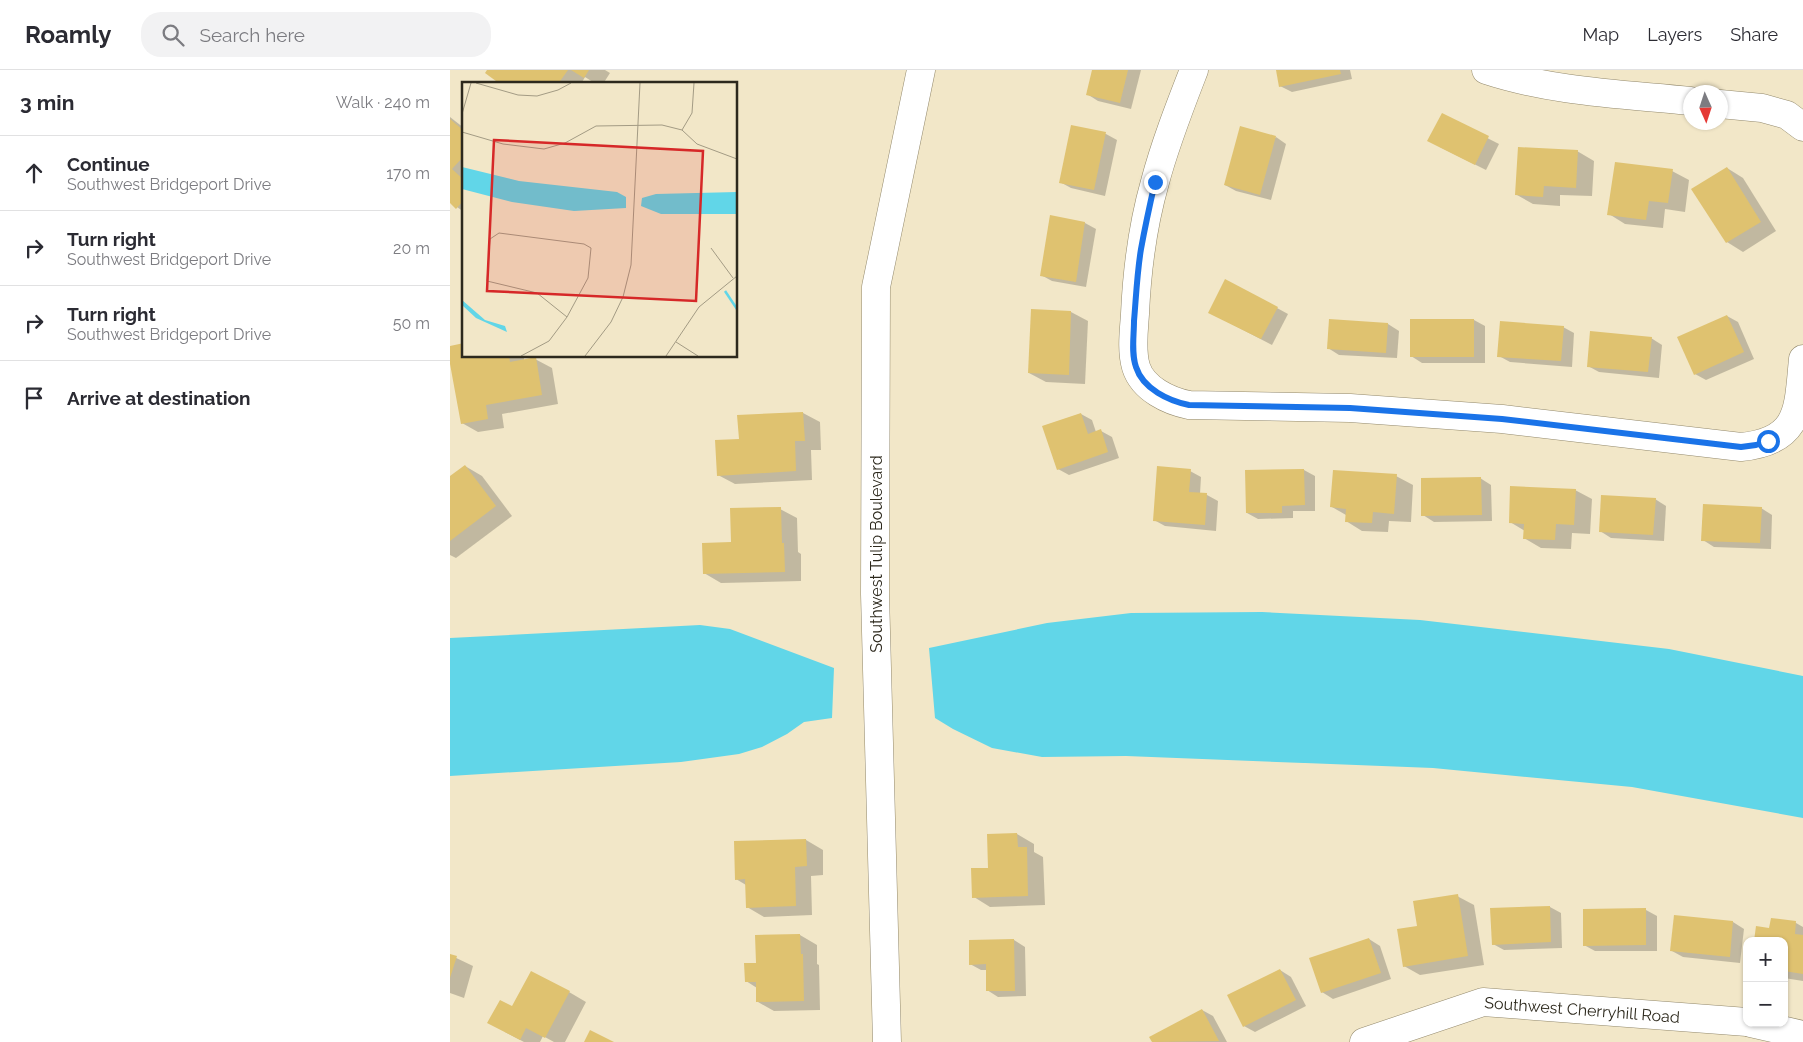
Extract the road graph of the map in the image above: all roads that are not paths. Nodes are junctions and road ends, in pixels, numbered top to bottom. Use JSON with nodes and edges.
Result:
{"nodes":[{"id":1,"x":921,"y":70,"type":"edge"},
{"id":2,"x":1194,"y":70,"type":"edge"},
{"id":3,"x":1486,"y":70,"type":"edge"},
{"id":4,"x":1683,"y":100,"type":"edge"},
{"id":5,"x":1728,"y":105,"type":"edge"},
{"id":6,"x":1803,"y":127,"type":"edge"},
{"id":7,"x":1803,"y":359,"type":"edge"},
{"id":8,"x":1743,"y":1022,"type":"edge"},
{"id":9,"x":1767,"y":1027,"type":"edge"},
{"id":10,"x":1803,"y":1036,"type":"edge"},
{"id":11,"x":887,"y":1042,"type":"edge"},
{"id":12,"x":1364,"y":1042,"type":"edge"}],
"edges":[{"from":1,"to":11,"type":"street","name":"Southwest Tulip Boulevard"},
{"from":2,"to":7,"type":"street"},
{"from":3,"to":4,"type":"street"},
{"from":5,"to":6,"type":"street"},
{"from":8,"to":12,"type":"street","name":"Southwest Cherryhill Road"},
{"from":9,"to":10,"type":"street"}]}
